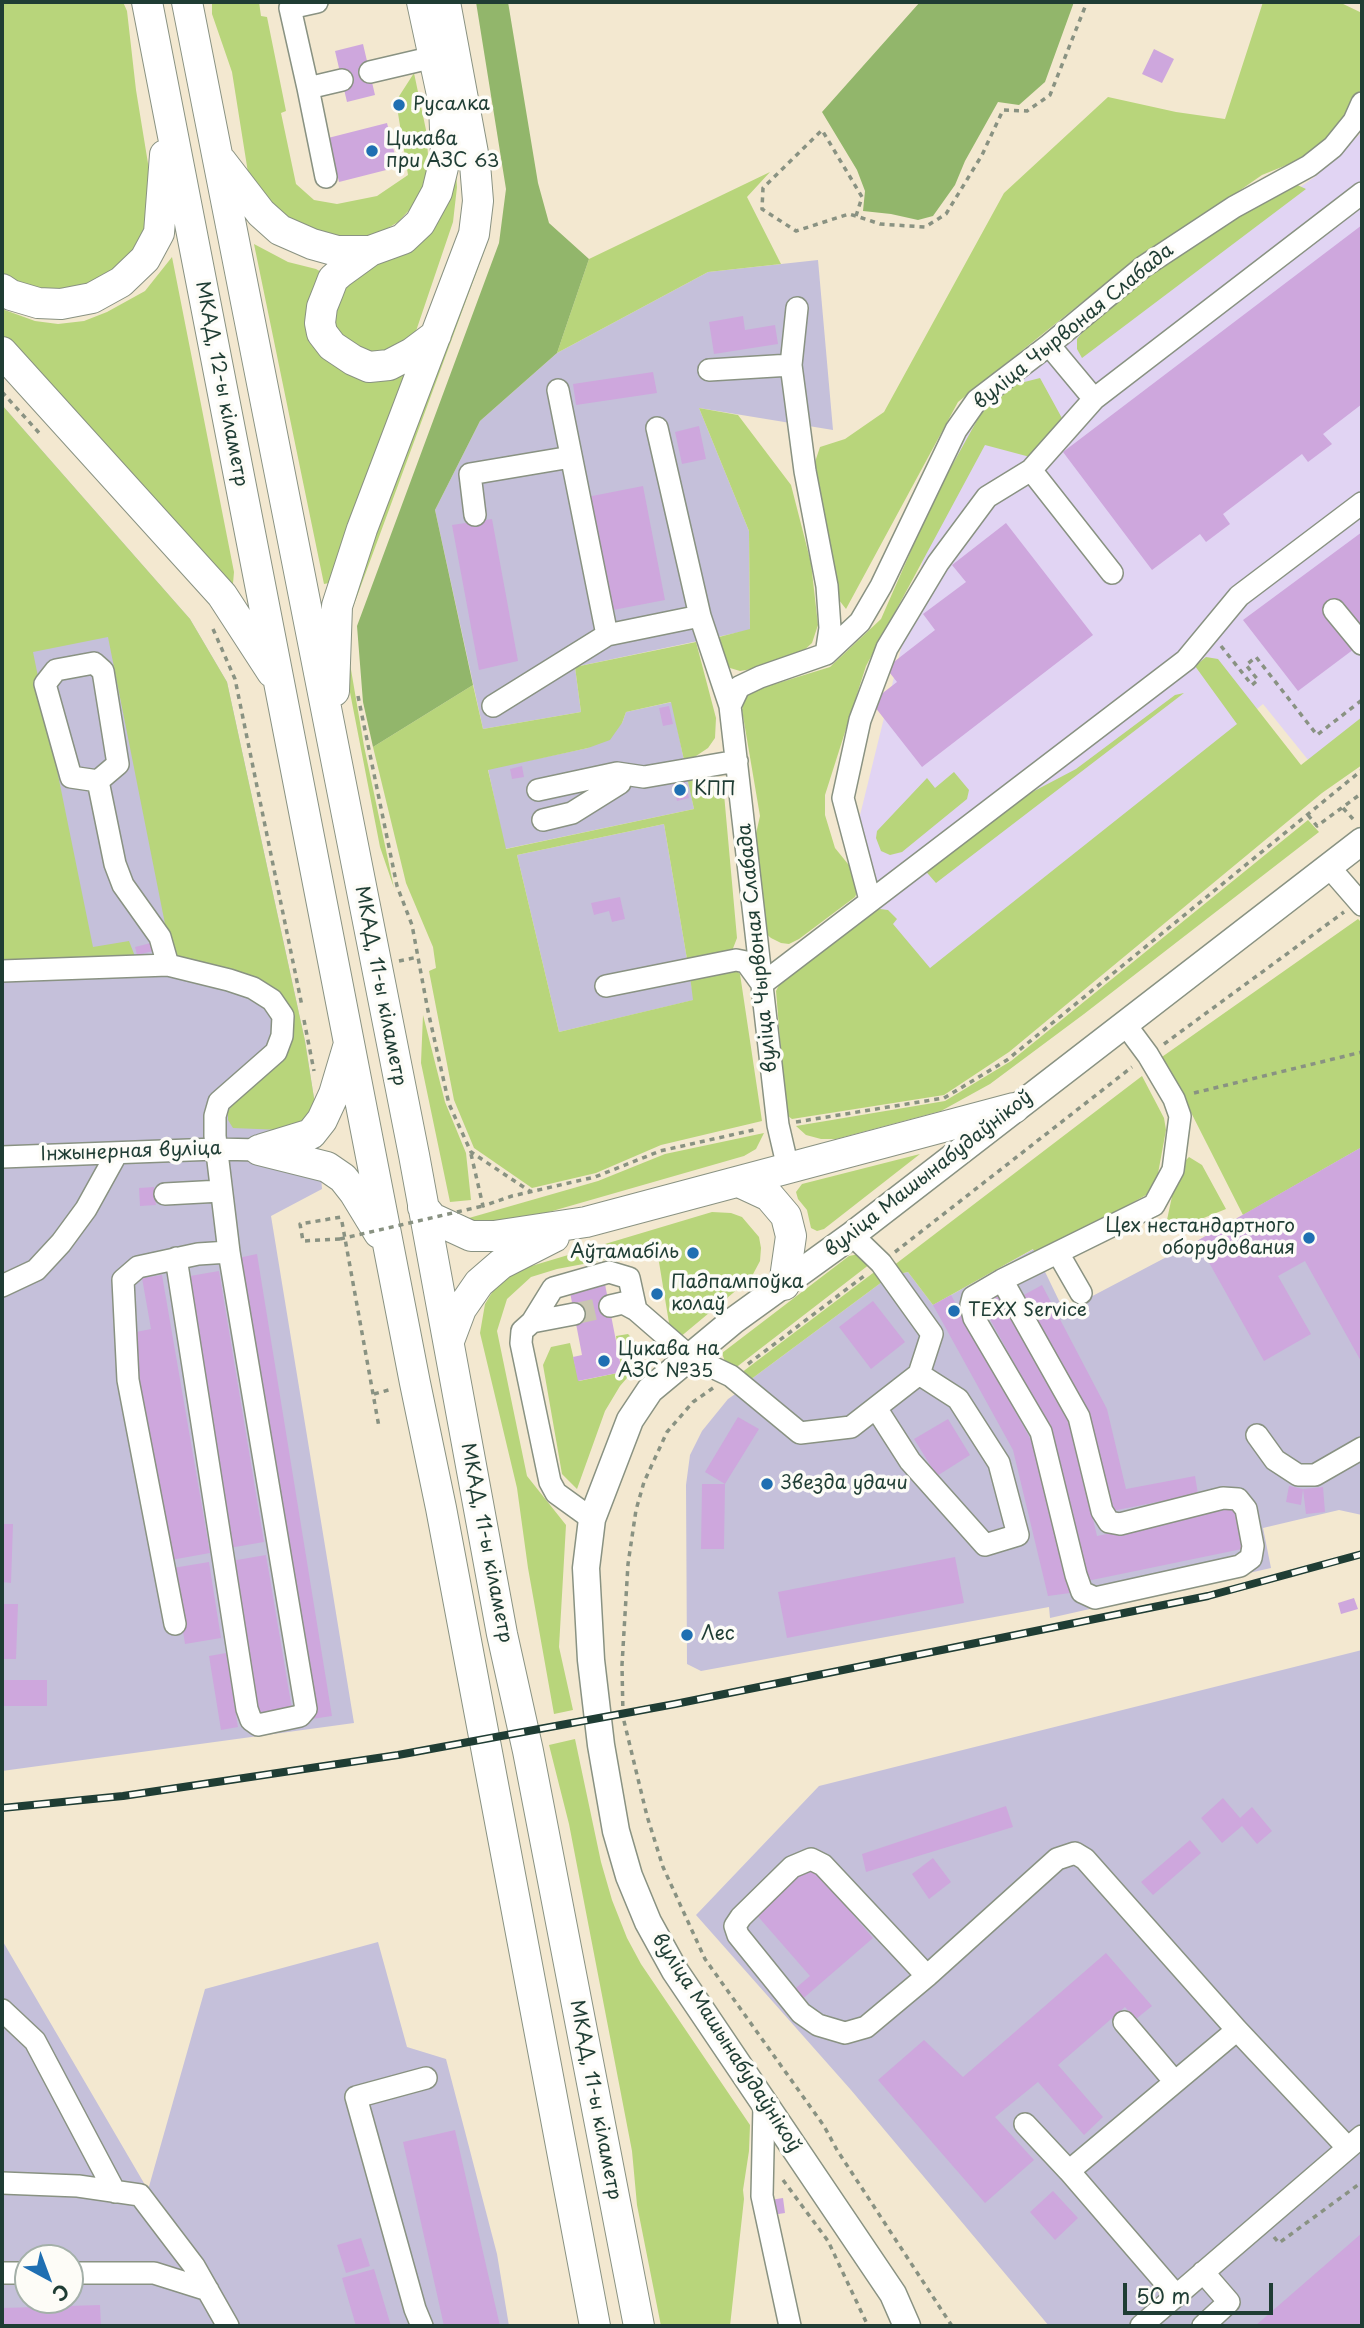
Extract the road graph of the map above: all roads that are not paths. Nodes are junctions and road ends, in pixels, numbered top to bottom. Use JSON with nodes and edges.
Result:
{"nodes":[{"id":1,"x":146,"y":2,"type":"edge"},
{"id":2,"x":187,"y":2,"type":"edge"},
{"id":3,"x":317,"y":2,"type":"edge"},
{"id":4,"x":422,"y":2,"type":"edge"},
{"id":5,"x":445,"y":2,"type":"edge"},
{"id":6,"x":434,"y":57,"type":"junction"},
{"id":7,"x":370,"y":72,"type":"dead end"},
{"id":8,"x":342,"y":80,"type":"dead end"},
{"id":9,"x":308,"y":88,"type":"junction"},
{"id":10,"x":1362,"y":103,"type":"edge"},
{"id":11,"x":169,"y":117,"type":"junction"},
{"id":12,"x":217,"y":155,"type":"junction"},
{"id":13,"x":326,"y":177,"type":"dead end"},
{"id":14,"x":1362,"y":193,"type":"edge"},
{"id":15,"x":370,"y":251,"type":"junction"},
{"id":16,"x":2,"y":289,"type":"edge"},
{"id":17,"x":797,"y":308,"type":"dead end"},
{"id":18,"x":436,"y":335,"type":"junction"},
{"id":19,"x":1049,"y":345,"type":"junction"},
{"id":20,"x":2,"y":352,"type":"edge"},
{"id":21,"x":791,"y":365,"type":"junction"},
{"id":22,"x":709,"y":370,"type":"dead end"},
{"id":23,"x":558,"y":390,"type":"dead end"},
{"id":24,"x":1094,"y":399,"type":"junction"},
{"id":25,"x":657,"y":428,"type":"dead end"},
{"id":26,"x":571,"y":457,"type":"junction"},
{"id":27,"x":1031,"y":470,"type":"junction"},
{"id":28,"x":1362,"y":503,"type":"edge"},
{"id":29,"x":475,"y":515,"type":"dead end"},
{"id":30,"x":1112,"y":573,"type":"dead end"},
{"id":31,"x":1334,"y":610,"type":"dead end"},
{"id":32,"x":700,"y":616,"type":"junction"},
{"id":33,"x":607,"y":635,"type":"junction"},
{"id":34,"x":1362,"y":644,"type":"edge"},
{"id":35,"x":827,"y":654,"type":"junction"},
{"id":36,"x":279,"y":684,"type":"junction"},
{"id":37,"x":493,"y":706,"type":"dead end"},
{"id":38,"x":730,"y":706,"type":"junction"},
{"id":39,"x":333,"y":750,"type":"junction"},
{"id":40,"x":737,"y":761,"type":"junction"},
{"id":41,"x":295,"y":766,"type":"joint"},
{"id":42,"x":644,"y":777,"type":"junction"},
{"id":43,"x":98,"y":781,"type":"junction"},
{"id":44,"x":620,"y":783,"type":"junction"},
{"id":45,"x":540,"y":805,"type":"junction"},
{"id":46,"x":1362,"y":841,"type":"edge"},
{"id":47,"x":1329,"y":867,"type":"junction"},
{"id":48,"x":870,"y":900,"type":"junction"},
{"id":49,"x":1360,"y":903,"type":"edge"},
{"id":50,"x":168,"y":965,"type":"junction"},
{"id":51,"x":2,"y":971,"type":"edge"},
{"id":52,"x":762,"y":984,"type":"junction"},
{"id":53,"x":606,"y":986,"type":"dead end"},
{"id":54,"x":1125,"y":1024,"type":"junction"},
{"id":55,"x":349,"y":1044,"type":"junction"},
{"id":56,"x":1014,"y":1108,"type":"junction"},
{"id":57,"x":216,"y":1149,"type":"junction"},
{"id":58,"x":259,"y":1150,"type":"junction"},
{"id":59,"x":117,"y":1153,"type":"junction"},
{"id":60,"x":2,"y":1157,"type":"edge"},
{"id":61,"x":788,"y":1168,"type":"junction"},
{"id":62,"x":741,"y":1182,"type":"junction"},
{"id":63,"x":221,"y":1191,"type":"junction"},
{"id":64,"x":165,"y":1194,"type":"dead end"},
{"id":65,"x":423,"y":1207,"type":"junction"},
{"id":66,"x":586,"y":1223,"type":"junction"},
{"id":67,"x":852,"y":1235,"type":"junction"},
{"id":68,"x":388,"y":1244,"type":"junction"},
{"id":69,"x":229,"y":1251,"type":"junction"},
{"id":70,"x":1058,"y":1253,"type":"junction"},
{"id":71,"x":176,"y":1258,"type":"junction"},
{"id":72,"x":1003,"y":1280,"type":"junction"},
{"id":73,"x":784,"y":1285,"type":"junction"},
{"id":74,"x":2,"y":1286,"type":"edge"},
{"id":75,"x":1081,"y":1293,"type":"dead end"},
{"id":76,"x":610,"y":1306,"type":"tunnel mouth"},
{"id":77,"x":636,"y":1310,"type":"junction"},
{"id":78,"x":574,"y":1314,"type":"tunnel mouth"},
{"id":79,"x":532,"y":1322,"type":"junction"},
{"id":80,"x":449,"y":1341,"type":"junction"},
{"id":81,"x":689,"y":1356,"type":"junction"},
{"id":82,"x":919,"y":1374,"type":"junction"},
{"id":83,"x":876,"y":1408,"type":"junction"},
{"id":84,"x":1257,"y":1435,"type":"dead end"},
{"id":85,"x":1362,"y":1448,"type":"edge"},
{"id":86,"x":592,"y":1519,"type":"junction"},
{"id":87,"x":175,"y":1625,"type":"dead end"},
{"id":88,"x":927,"y":1976,"type":"junction"},
{"id":89,"x":2,"y":2010,"type":"edge"},
{"id":90,"x":1124,"y":2022,"type":"dead end"},
{"id":91,"x":1237,"y":2030,"type":"junction"},
{"id":92,"x":426,"y":2078,"type":"dead end"},
{"id":93,"x":1175,"y":2082,"type":"junction"},
{"id":94,"x":764,"y":2105,"type":"junction"},
{"id":95,"x":1025,"y":2124,"type":"dead end"},
{"id":96,"x":1355,"y":2142,"type":"edge"},
{"id":97,"x":1069,"y":2171,"type":"junction"},
{"id":98,"x":2,"y":2183,"type":"edge"},
{"id":99,"x":115,"y":2192,"type":"junction"},
{"id":100,"x":1203,"y":2272,"type":"junction"},
{"id":101,"x":84,"y":2273,"type":"edge"},
{"id":102,"x":208,"y":2290,"type":"junction"},
{"id":103,"x":1176,"y":2295,"type":"junction"},
{"id":104,"x":223,"y":2324,"type":"edge"},
{"id":105,"x":422,"y":2326,"type":"edge"},
{"id":106,"x":595,"y":2326,"type":"edge"},
{"id":107,"x":639,"y":2326,"type":"edge"},
{"id":108,"x":790,"y":2326,"type":"edge"},
{"id":109,"x":908,"y":2326,"type":"edge"},
{"id":110,"x":1141,"y":2326,"type":"edge"},
{"id":111,"x":1203,"y":2326,"type":"edge"}],
"edges":[{"from":1,"to":11,"type":"highway","name":"МКАД, 12-ы кіламетр"},
{"from":2,"to":12,"type":"highway","name":"МКАД, 12-ы кіламетр"},
{"from":3,"to":9,"type":"street"},
{"from":4,"to":6,"type":"highway"},
{"from":5,"to":18,"type":"highway"},
{"from":6,"to":7,"type":"street"},
{"from":6,"to":15,"type":"highway"},
{"from":8,"to":9,"type":"street"},
{"from":9,"to":13,"type":"street"},
{"from":10,"to":19,"type":"street","name":"вуліца Чырвоная Слабада"},
{"from":11,"to":16,"type":"highway"},
{"from":11,"to":36,"type":"highway","name":"МКАД, 12-ы кіламетр"},
{"from":12,"to":15,"type":"highway"},
{"from":12,"to":39,"type":"highway","name":"МКАД, 12-ы кіламетр"},
{"from":14,"to":24,"type":"street"},
{"from":15,"to":18,"type":"highway"},
{"from":17,"to":21,"type":"street"},
{"from":18,"to":39,"type":"highway"},
{"from":19,"to":24,"type":"street"},
{"from":19,"to":35,"type":"street","name":"вуліца Чырвоная Слабада"},
{"from":20,"to":36,"type":"highway"},
{"from":21,"to":22,"type":"street"},
{"from":21,"to":35,"type":"street"},
{"from":23,"to":26,"type":"street"},
{"from":24,"to":27,"type":"street"},
{"from":25,"to":32,"type":"street"},
{"from":26,"to":29,"type":"street"},
{"from":26,"to":33,"type":"street"},
{"from":27,"to":30,"type":"street"},
{"from":27,"to":48,"type":"street"},
{"from":28,"to":48,"type":"street"},
{"from":31,"to":34,"type":"street"},
{"from":32,"to":33,"type":"street"},
{"from":32,"to":38,"type":"street"},
{"from":33,"to":37,"type":"street"},
{"from":35,"to":38,"type":"street","name":"вуліца Чырвоная Слабада"},
{"from":36,"to":41,"type":"highway","name":"МКАД, 12-ы кіламетр"},
{"from":38,"to":40,"type":"street","name":"вуліца Чырвоная Слабада"},
{"from":39,"to":65,"type":"highway","name":"МКАД, 11-ы кіламетр"},
{"from":40,"to":42,"type":"street"},
{"from":40,"to":52,"type":"street","name":"вуліца Чырвоная Слабада"},
{"from":41,"to":55,"type":"highway","name":"МКАД, 11-ы кіламетр"},
{"from":42,"to":44,"type":"street"},
{"from":42,"to":45,"type":"street"},
{"from":43,"to":43,"type":"street"},
{"from":43,"to":50,"type":"street"},
{"from":44,"to":45,"type":"street"},
{"from":44,"to":45,"type":"street"},
{"from":46,"to":47,"type":"main road","name":"вуліца Машынабудаўнікоў"},
{"from":47,"to":49,"type":"street"},
{"from":47,"to":54,"type":"main road","name":"вуліца Машынабудаўнікоў"},
{"from":48,"to":52,"type":"street"},
{"from":50,"to":51,"type":"street"},
{"from":50,"to":57,"type":"street"},
{"from":52,"to":53,"type":"street"},
{"from":52,"to":61,"type":"street","name":"вуліца Чырвоная Слабада"},
{"from":54,"to":56,"type":"main road","name":"вуліца Машынабудаўнікоў"},
{"from":54,"to":70,"type":"street"},
{"from":55,"to":58,"type":"highway"},
{"from":55,"to":68,"type":"highway","name":"МКАД, 11-ы кіламетр"},
{"from":56,"to":61,"type":"highway"},
{"from":56,"to":67,"type":"main road","name":"вуліца Машынабудаўнікоў"},
{"from":57,"to":58,"type":"street","name":"Інжынерная вуліца"},
{"from":57,"to":59,"type":"street","name":"Інжынерная вуліца"},
{"from":57,"to":63,"type":"street"},
{"from":58,"to":68,"type":"highway"},
{"from":59,"to":60,"type":"street","name":"Інжынерная вуліца"},
{"from":59,"to":74,"type":"street"},
{"from":61,"to":62,"type":"highway"},
{"from":62,"to":66,"type":"highway"},
{"from":62,"to":73,"type":"highway"},
{"from":63,"to":64,"type":"street"},
{"from":63,"to":69,"type":"street"},
{"from":65,"to":66,"type":"highway"},
{"from":65,"to":80,"type":"highway","name":"МКАД, 11-ы кіламетр"},
{"from":66,"to":80,"type":"highway"},
{"from":67,"to":73,"type":"main road","name":"вуліца Машынабудаўнікоў"},
{"from":67,"to":82,"type":"street"},
{"from":68,"to":106,"type":"highway","name":"МКАД, 11-ы кіламетр"},
{"from":69,"to":71,"type":"street"},
{"from":69,"to":71,"type":"street"},
{"from":70,"to":72,"type":"street"},
{"from":70,"to":75,"type":"street"},
{"from":71,"to":87,"type":"street"},
{"from":72,"to":72,"type":"street"},
{"from":73,"to":81,"type":"main road","name":"вуліца Машынабудаўнікоў"},
{"from":76,"to":77,"type":"street"},
{"from":77,"to":79,"type":"street"},
{"from":77,"to":81,"type":"street"},
{"from":78,"to":79,"type":"street"},
{"from":79,"to":86,"type":"street"},
{"from":80,"to":107,"type":"highway","name":"МКАД, 11-ы кіламетр"},
{"from":81,"to":83,"type":"street"},
{"from":81,"to":86,"type":"main road","name":"вуліца Машынабудаўнікоў"},
{"from":82,"to":83,"type":"street"},
{"from":82,"to":83,"type":"street"},
{"from":84,"to":85,"type":"street"},
{"from":86,"to":94,"type":"main road","name":"вуліца Машынабудаўнікоў"},
{"from":88,"to":88,"type":"street"},
{"from":88,"to":91,"type":"street"},
{"from":89,"to":99,"type":"street"},
{"from":90,"to":93,"type":"street"},
{"from":91,"to":93,"type":"street"},
{"from":91,"to":96,"type":"street"},
{"from":92,"to":105,"type":"street"},
{"from":93,"to":97,"type":"street"},
{"from":94,"to":108,"type":"street"},
{"from":94,"to":109,"type":"main road","name":"вуліца Машынабудаўнікоў"},
{"from":95,"to":97,"type":"street"},
{"from":96,"to":100,"type":"street"},
{"from":97,"to":103,"type":"street"},
{"from":98,"to":99,"type":"street"},
{"from":99,"to":102,"type":"street"},
{"from":100,"to":103,"type":"street"},
{"from":100,"to":111,"type":"street"},
{"from":101,"to":102,"type":"street"},
{"from":102,"to":104,"type":"street"},
{"from":103,"to":110,"type":"street"}]}
